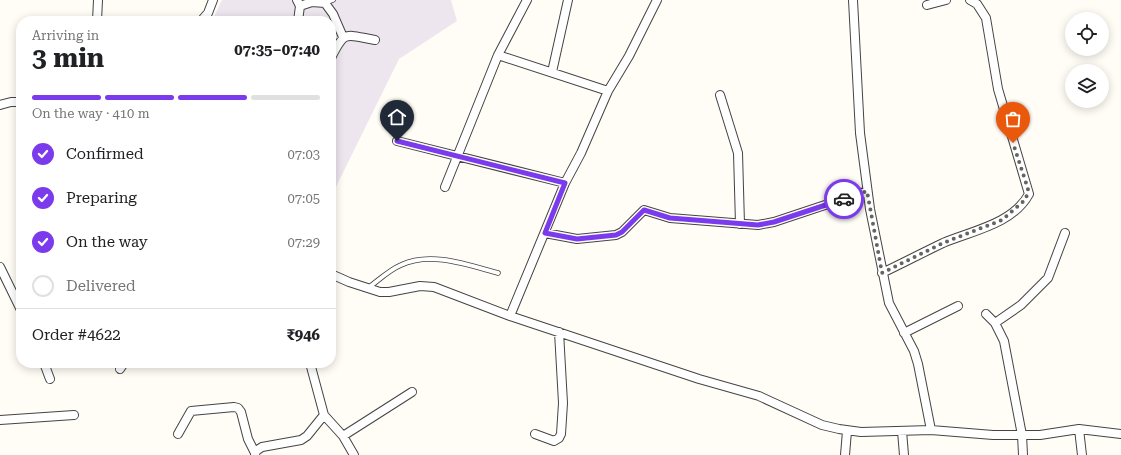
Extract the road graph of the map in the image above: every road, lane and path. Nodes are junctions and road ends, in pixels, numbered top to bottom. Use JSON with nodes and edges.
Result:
{"nodes":[{"id":1,"x":98,"y":0,"type":"edge"},
{"id":2,"x":213,"y":0,"type":"edge"},
{"id":3,"x":528,"y":0,"type":"edge"},
{"id":4,"x":568,"y":0,"type":"edge"},
{"id":5,"x":657,"y":0,"type":"edge"},
{"id":6,"x":853,"y":0,"type":"edge"},
{"id":7,"x":946,"y":0,"type":"edge"},
{"id":8,"x":970,"y":0,"type":"edge"},
{"id":9,"x":329,"y":1,"type":"edge"},
{"id":10,"x":298,"y":3,"type":"edge"},
{"id":11,"x":927,"y":5,"type":"dead end"},
{"id":12,"x":98,"y":16,"type":"edge"},
{"id":13,"x":206,"y":16,"type":"edge"},
{"id":14,"x":298,"y":16,"type":"edge"},
{"id":15,"x":334,"y":16,"type":"edge"},
{"id":16,"x":336,"y":20,"type":"edge"},
{"id":17,"x":344,"y":37,"type":"junction"},
{"id":18,"x":375,"y":40,"type":"dead end"},
{"id":19,"x":336,"y":48,"type":"edge"},
{"id":20,"x":498,"y":55,"type":"junction"},
{"id":21,"x":552,"y":72,"type":"junction"},
{"id":22,"x":608,"y":91,"type":"junction"},
{"id":23,"x":720,"y":95,"type":"dead end"},
{"id":24,"x":16,"y":102,"type":"edge"},
{"id":25,"x":0,"y":105,"type":"edge"},
{"id":26,"x":397,"y":141,"type":"dead end"},
{"id":27,"x":459,"y":156,"type":"junction"},
{"id":28,"x":565,"y":183,"type":"junction"},
{"id":29,"x":445,"y":187,"type":"dead end"},
{"id":30,"x":867,"y":191,"type":"junction"},
{"id":31,"x":740,"y":224,"type":"junction"},
{"id":32,"x":545,"y":233,"type":"junction"},
{"id":33,"x":1065,"y":234,"type":"dead end"},
{"id":34,"x":0,"y":267,"type":"edge"},
{"id":35,"x":498,"y":273,"type":"dead end"},
{"id":36,"x":882,"y":273,"type":"junction"},
{"id":37,"x":336,"y":276,"type":"edge"},
{"id":38,"x":368,"y":288,"type":"junction"},
{"id":39,"x":16,"y":300,"type":"edge"},
{"id":40,"x":958,"y":306,"type":"dead end"},
{"id":41,"x":986,"y":314,"type":"dead end"},
{"id":42,"x":510,"y":316,"type":"junction"},
{"id":43,"x":995,"y":323,"type":"junction"},
{"id":44,"x":560,"y":332,"type":"junction"},
{"id":45,"x":904,"y":333,"type":"junction"},
{"id":46,"x":46,"y":368,"type":"edge"},
{"id":47,"x":311,"y":368,"type":"edge"},
{"id":48,"x":50,"y":379,"type":"dead end"},
{"id":49,"x":412,"y":392,"type":"dead end"},
{"id":50,"x":324,"y":414,"type":"junction"},
{"id":51,"x":74,"y":415,"type":"dead end"},
{"id":52,"x":0,"y":420,"type":"edge"},
{"id":53,"x":1079,"y":429,"type":"junction"},
{"id":54,"x":931,"y":430,"type":"junction"},
{"id":55,"x":847,"y":431,"type":"junction"},
{"id":56,"x":902,"y":431,"type":"junction"},
{"id":57,"x":178,"y":434,"type":"dead end"},
{"id":58,"x":535,"y":434,"type":"dead end"},
{"id":59,"x":1121,"y":434,"type":"edge"},
{"id":60,"x":1022,"y":435,"type":"junction"},
{"id":61,"x":343,"y":436,"type":"junction"},
{"id":62,"x":255,"y":454,"type":"edge"},
{"id":63,"x":354,"y":455,"type":"edge"},
{"id":64,"x":845,"y":455,"type":"edge"},
{"id":65,"x":904,"y":455,"type":"edge"},
{"id":66,"x":1023,"y":455,"type":"edge"},
{"id":67,"x":1082,"y":455,"type":"edge"}],
"edges":[{"from":1,"to":12,"type":"street"},
{"from":2,"to":13,"type":"street"},
{"from":3,"to":20,"type":"street"},
{"from":4,"to":21,"type":"street"},
{"from":5,"to":22,"type":"street"},
{"from":6,"to":30,"type":"street"},
{"from":7,"to":11,"type":"street"},
{"from":8,"to":36,"type":"street"},
{"from":9,"to":10,"type":"street"},
{"from":9,"to":15,"type":"street"},
{"from":10,"to":14,"type":"street"},
{"from":16,"to":17,"type":"street"},
{"from":17,"to":18,"type":"street"},
{"from":17,"to":19,"type":"street"},
{"from":20,"to":21,"type":"street"},
{"from":20,"to":27,"type":"street"},
{"from":21,"to":22,"type":"street"},
{"from":22,"to":28,"type":"street"},
{"from":23,"to":31,"type":"street"},
{"from":24,"to":25,"type":"street"},
{"from":26,"to":27,"type":"street"},
{"from":27,"to":28,"type":"street"},
{"from":27,"to":29,"type":"street"},
{"from":28,"to":32,"type":"street"},
{"from":30,"to":31,"type":"street"},
{"from":30,"to":36,"type":"street"},
{"from":31,"to":32,"type":"street"},
{"from":32,"to":42,"type":"street"},
{"from":33,"to":43,"type":"street"},
{"from":34,"to":39,"type":"street"},
{"from":35,"to":38,"type":"lane"},
{"from":36,"to":45,"type":"street"},
{"from":37,"to":38,"type":"street"},
{"from":38,"to":42,"type":"street"},
{"from":40,"to":45,"type":"street"},
{"from":41,"to":43,"type":"street"},
{"from":42,"to":44,"type":"street"},
{"from":43,"to":60,"type":"street"},
{"from":44,"to":55,"type":"street"},
{"from":44,"to":58,"type":"street"},
{"from":45,"to":54,"type":"street"},
{"from":46,"to":48,"type":"street"},
{"from":47,"to":50,"type":"street"},
{"from":49,"to":61,"type":"street"},
{"from":50,"to":61,"type":"street"},
{"from":50,"to":62,"type":"street"},
{"from":51,"to":52,"type":"street"},
{"from":53,"to":59,"type":"street"},
{"from":53,"to":60,"type":"street"},
{"from":53,"to":67,"type":"street"},
{"from":54,"to":56,"type":"street"},
{"from":54,"to":60,"type":"street"},
{"from":55,"to":56,"type":"street"},
{"from":55,"to":64,"type":"street"},
{"from":56,"to":65,"type":"street"},
{"from":57,"to":62,"type":"street"},
{"from":60,"to":66,"type":"street"},
{"from":61,"to":63,"type":"street"}]}
